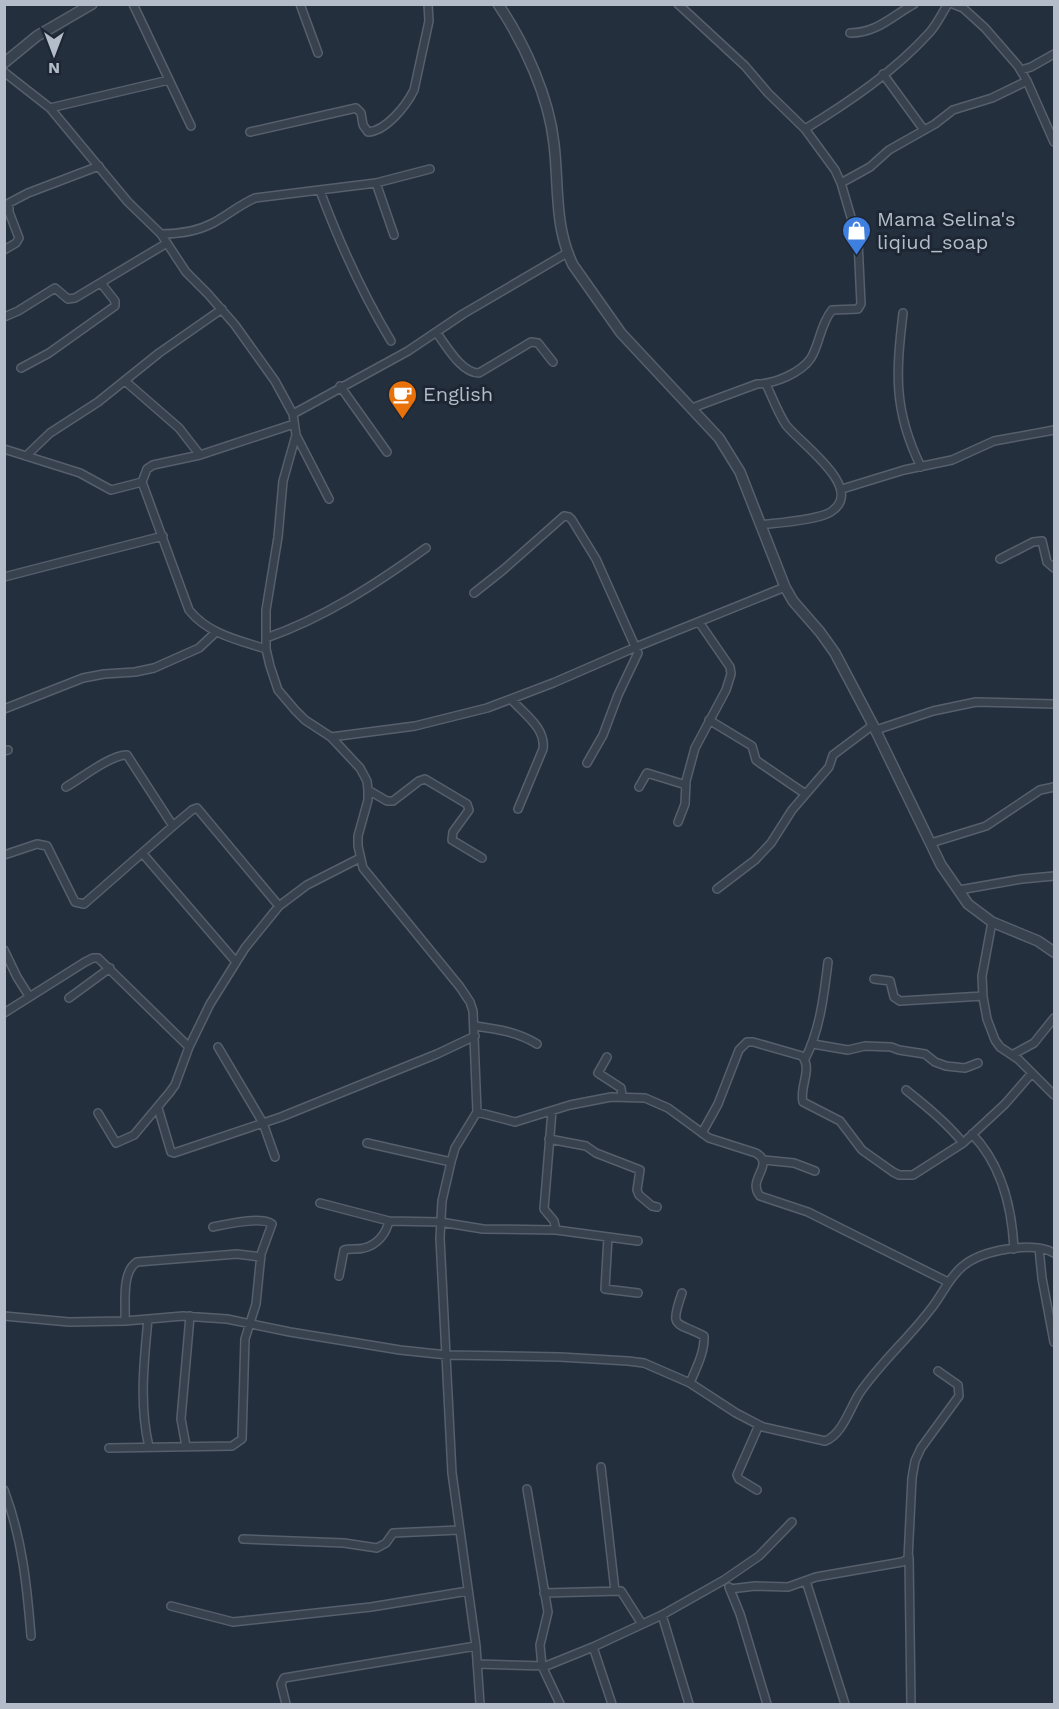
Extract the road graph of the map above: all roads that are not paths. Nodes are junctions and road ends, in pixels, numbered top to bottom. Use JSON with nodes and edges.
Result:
{"nodes":[{"id":1,"x":92,"y":4,"type":"edge"},
{"id":2,"x":133,"y":4,"type":"edge"},
{"id":3,"x":300,"y":4,"type":"edge"},
{"id":4,"x":428,"y":4,"type":"edge"},
{"id":5,"x":498,"y":4,"type":"edge"},
{"id":6,"x":678,"y":4,"type":"edge"},
{"id":7,"x":914,"y":4,"type":"edge"},
{"id":8,"x":950,"y":4,"type":"edge"},
{"id":9,"x":964,"y":6,"type":"edge"},
{"id":10,"x":850,"y":33,"type":"dead end"},
{"id":11,"x":318,"y":53,"type":"dead end"},
{"id":12,"x":1054,"y":54,"type":"edge"},
{"id":13,"x":4,"y":63,"type":"edge"},
{"id":14,"x":1021,"y":70,"type":"junction"},
{"id":15,"x":4,"y":72,"type":"edge"},
{"id":16,"x":883,"y":74,"type":"junction"},
{"id":17,"x":169,"y":80,"type":"junction"},
{"id":18,"x":1027,"y":81,"type":"junction"},
{"id":19,"x":50,"y":108,"type":"junction"},
{"id":20,"x":191,"y":126,"type":"dead end"},
{"id":21,"x":805,"y":129,"type":"junction"},
{"id":22,"x":924,"y":130,"type":"junction"},
{"id":23,"x":250,"y":132,"type":"dead end"},
{"id":24,"x":1054,"y":142,"type":"edge"},
{"id":25,"x":99,"y":166,"type":"junction"},
{"id":26,"x":430,"y":169,"type":"dead end"},
{"id":27,"x":376,"y":183,"type":"junction"},
{"id":28,"x":841,"y":183,"type":"junction"},
{"id":29,"x":320,"y":191,"type":"junction"},
{"id":30,"x":161,"y":234,"type":"junction"},
{"id":31,"x":394,"y":235,"type":"dead end"},
{"id":32,"x":167,"y":243,"type":"junction"},
{"id":33,"x":4,"y":250,"type":"edge"},
{"id":34,"x":567,"y":253,"type":"junction"},
{"id":35,"x":102,"y":283,"type":"junction"},
{"id":36,"x":222,"y":309,"type":"junction"},
{"id":37,"x":903,"y":313,"type":"dead end"},
{"id":38,"x":4,"y":317,"type":"edge"},
{"id":39,"x":436,"y":332,"type":"junction"},
{"id":40,"x":391,"y":341,"type":"dead end"},
{"id":41,"x":554,"y":362,"type":"dead end"},
{"id":42,"x":21,"y":368,"type":"dead end"},
{"id":43,"x":125,"y":381,"type":"junction"},
{"id":44,"x":766,"y":384,"type":"junction"},
{"id":45,"x":340,"y":386,"type":"junction"},
{"id":46,"x":692,"y":408,"type":"junction"},
{"id":47,"x":293,"y":414,"type":"junction"},
{"id":48,"x":294,"y":424,"type":"junction"},
{"id":49,"x":1054,"y":430,"type":"edge"},
{"id":50,"x":296,"y":435,"type":"junction"},
{"id":51,"x":4,"y":449,"type":"edge"},
{"id":52,"x":387,"y":452,"type":"dead end"},
{"id":53,"x":200,"y":454,"type":"junction"},
{"id":54,"x":27,"y":456,"type":"junction"},
{"id":55,"x":921,"y":467,"type":"junction"},
{"id":56,"x":142,"y":482,"type":"junction"},
{"id":57,"x":842,"y":489,"type":"junction"},
{"id":58,"x":330,"y":499,"type":"dead end"},
{"id":59,"x":760,"y":525,"type":"junction"},
{"id":60,"x":163,"y":536,"type":"junction"},
{"id":61,"x":426,"y":549,"type":"dead end"},
{"id":62,"x":1000,"y":559,"type":"dead end"},
{"id":63,"x":1054,"y":568,"type":"edge"},
{"id":64,"x":4,"y":577,"type":"edge"},
{"id":65,"x":785,"y":587,"type":"junction"},
{"id":66,"x":474,"y":593,"type":"dead end"},
{"id":67,"x":699,"y":622,"type":"junction"},
{"id":68,"x":216,"y":632,"type":"junction"},
{"id":69,"x":266,"y":638,"type":"junction"},
{"id":70,"x":636,"y":647,"type":"junction"},
{"id":71,"x":266,"y":650,"type":"junction"},
{"id":72,"x":511,"y":699,"type":"junction"},
{"id":73,"x":1054,"y":704,"type":"edge"},
{"id":74,"x":4,"y":709,"type":"edge"},
{"id":75,"x":709,"y":720,"type":"junction"},
{"id":76,"x":875,"y":727,"type":"junction"},
{"id":77,"x":331,"y":737,"type":"junction"},
{"id":78,"x":587,"y":763,"type":"dead end"},
{"id":79,"x":686,"y":785,"type":"junction"},
{"id":80,"x":1054,"y":786,"type":"edge"},
{"id":81,"x":66,"y":787,"type":"dead end"},
{"id":82,"x":639,"y":787,"type":"dead end"},
{"id":83,"x":368,"y":790,"type":"junction"},
{"id":84,"x":804,"y":793,"type":"junction"},
{"id":85,"x":518,"y":809,"type":"dead end"},
{"id":86,"x":678,"y":822,"type":"dead end"},
{"id":87,"x":173,"y":826,"type":"junction"},
{"id":88,"x":931,"y":843,"type":"junction"},
{"id":89,"x":143,"y":854,"type":"junction"},
{"id":90,"x":4,"y":855,"type":"edge"},
{"id":91,"x":360,"y":858,"type":"junction"},
{"id":92,"x":482,"y":858,"type":"dead end"},
{"id":93,"x":1054,"y":876,"type":"edge"},
{"id":94,"x":717,"y":889,"type":"dead end"},
{"id":95,"x":959,"y":890,"type":"junction"},
{"id":96,"x":279,"y":906,"type":"junction"},
{"id":97,"x":992,"y":922,"type":"junction"},
{"id":98,"x":4,"y":950,"type":"edge"},
{"id":99,"x":1054,"y":952,"type":"edge"},
{"id":100,"x":236,"y":962,"type":"junction"},
{"id":101,"x":828,"y":962,"type":"dead end"},
{"id":102,"x":110,"y":968,"type":"junction"},
{"id":103,"x":874,"y":979,"type":"dead end"},
{"id":104,"x":29,"y":996,"type":"junction"},
{"id":105,"x":983,"y":996,"type":"junction"},
{"id":106,"x":69,"y":998,"type":"dead end"},
{"id":107,"x":4,"y":1013,"type":"edge"},
{"id":108,"x":1054,"y":1018,"type":"edge"},
{"id":109,"x":475,"y":1026,"type":"junction"},
{"id":110,"x":475,"y":1036,"type":"junction"},
{"id":111,"x":537,"y":1044,"type":"dead end"},
{"id":112,"x":813,"y":1044,"type":"junction"},
{"id":113,"x":189,"y":1047,"type":"junction"},
{"id":114,"x":218,"y":1047,"type":"dead end"},
{"id":115,"x":1012,"y":1055,"type":"junction"},
{"id":116,"x":607,"y":1057,"type":"dead end"},
{"id":117,"x":805,"y":1059,"type":"junction"},
{"id":118,"x":978,"y":1063,"type":"dead end"},
{"id":119,"x":1032,"y":1073,"type":"junction"},
{"id":120,"x":906,"y":1090,"type":"dead end"},
{"id":121,"x":1054,"y":1095,"type":"edge"},
{"id":122,"x":622,"y":1096,"type":"junction"},
{"id":123,"x":158,"y":1108,"type":"junction"},
{"id":124,"x":552,"y":1111,"type":"junction"},
{"id":125,"x":477,"y":1112,"type":"junction"},
{"id":126,"x":98,"y":1113,"type":"dead end"},
{"id":127,"x":263,"y":1123,"type":"junction"},
{"id":128,"x":702,"y":1133,"type":"junction"},
{"id":129,"x":972,"y":1134,"type":"junction"},
{"id":130,"x":549,"y":1139,"type":"junction"},
{"id":131,"x":367,"y":1143,"type":"dead end"},
{"id":132,"x":963,"y":1143,"type":"junction"},
{"id":133,"x":275,"y":1156,"type":"dead end"},
{"id":134,"x":764,"y":1160,"type":"junction"},
{"id":135,"x":451,"y":1162,"type":"junction"},
{"id":136,"x":815,"y":1171,"type":"dead end"},
{"id":137,"x":320,"y":1203,"type":"dead end"},
{"id":138,"x":657,"y":1207,"type":"dead end"},
{"id":139,"x":389,"y":1221,"type":"junction"},
{"id":140,"x":440,"y":1222,"type":"junction"},
{"id":141,"x":213,"y":1227,"type":"dead end"},
{"id":142,"x":556,"y":1230,"type":"junction"},
{"id":143,"x":608,"y":1237,"type":"junction"},
{"id":144,"x":638,"y":1240,"type":"dead end"},
{"id":145,"x":1014,"y":1248,"type":"junction"},
{"id":146,"x":1039,"y":1248,"type":"junction"},
{"id":147,"x":1054,"y":1253,"type":"edge"},
{"id":148,"x":261,"y":1257,"type":"junction"},
{"id":149,"x":339,"y":1276,"type":"dead end"},
{"id":150,"x":948,"y":1282,"type":"junction"},
{"id":151,"x":638,"y":1293,"type":"dead end"},
{"id":152,"x":682,"y":1293,"type":"dead end"},
{"id":153,"x":4,"y":1316,"type":"edge"},
{"id":154,"x":190,"y":1316,"type":"junction"},
{"id":155,"x":148,"y":1319,"type":"junction"},
{"id":156,"x":125,"y":1321,"type":"junction"},
{"id":157,"x":250,"y":1324,"type":"junction"},
{"id":158,"x":1054,"y":1342,"type":"edge"},
{"id":159,"x":447,"y":1355,"type":"junction"},
{"id":160,"x":938,"y":1371,"type":"dead end"},
{"id":161,"x":690,"y":1383,"type":"junction"},
{"id":162,"x":759,"y":1425,"type":"junction"},
{"id":163,"x":186,"y":1446,"type":"junction"},
{"id":164,"x":149,"y":1447,"type":"junction"},
{"id":165,"x":109,"y":1448,"type":"dead end"},
{"id":166,"x":601,"y":1467,"type":"dead end"},
{"id":167,"x":527,"y":1489,"type":"dead end"},
{"id":168,"x":4,"y":1490,"type":"edge"},
{"id":169,"x":758,"y":1490,"type":"dead end"},
{"id":170,"x":792,"y":1522,"type":"dead end"},
{"id":171,"x":459,"y":1530,"type":"junction"},
{"id":172,"x":243,"y":1539,"type":"dead end"},
{"id":173,"x":909,"y":1556,"type":"junction"},
{"id":174,"x":724,"y":1580,"type":"junction"},
{"id":175,"x":806,"y":1581,"type":"junction"},
{"id":176,"x":730,"y":1589,"type":"junction"},
{"id":177,"x":468,"y":1591,"type":"junction"},
{"id":178,"x":615,"y":1591,"type":"junction"},
{"id":179,"x":544,"y":1593,"type":"junction"},
{"id":180,"x":171,"y":1606,"type":"dead end"},
{"id":181,"x":662,"y":1615,"type":"junction"},
{"id":182,"x":642,"y":1624,"type":"junction"},
{"id":183,"x":31,"y":1636,"type":"dead end"},
{"id":184,"x":476,"y":1646,"type":"junction"},
{"id":185,"x":593,"y":1647,"type":"junction"},
{"id":186,"x":477,"y":1664,"type":"junction"},
{"id":187,"x":542,"y":1666,"type":"junction"},
{"id":188,"x":286,"y":1704,"type":"edge"},
{"id":189,"x":480,"y":1704,"type":"edge"},
{"id":190,"x":560,"y":1704,"type":"edge"},
{"id":191,"x":612,"y":1704,"type":"edge"},
{"id":192,"x":689,"y":1704,"type":"edge"},
{"id":193,"x":767,"y":1704,"type":"edge"},
{"id":194,"x":845,"y":1704,"type":"edge"},
{"id":195,"x":911,"y":1704,"type":"edge"}],
"edges":[{"from":1,"to":13,"type":"street"},
{"from":2,"to":17,"type":"street"},
{"from":3,"to":11,"type":"street"},
{"from":4,"to":23,"type":"street"},
{"from":5,"to":34,"type":"street"},
{"from":6,"to":21,"type":"street"},
{"from":7,"to":10,"type":"street"},
{"from":8,"to":9,"type":"street"},
{"from":8,"to":16,"type":"street"},
{"from":9,"to":14,"type":"street"},
{"from":12,"to":14,"type":"street"},
{"from":14,"to":18,"type":"street"},
{"from":15,"to":19,"type":"street"},
{"from":16,"to":21,"type":"street"},
{"from":16,"to":22,"type":"street"},
{"from":17,"to":19,"type":"street"},
{"from":17,"to":20,"type":"street"},
{"from":18,"to":22,"type":"street"},
{"from":18,"to":24,"type":"street"},
{"from":19,"to":25,"type":"street"},
{"from":21,"to":28,"type":"street"},
{"from":22,"to":28,"type":"street"},
{"from":25,"to":30,"type":"street"},
{"from":25,"to":33,"type":"street"},
{"from":26,"to":27,"type":"street"},
{"from":27,"to":29,"type":"street"},
{"from":27,"to":31,"type":"street"},
{"from":28,"to":44,"type":"street"},
{"from":29,"to":30,"type":"street"},
{"from":29,"to":40,"type":"street"},
{"from":30,"to":32,"type":"street"},
{"from":32,"to":35,"type":"street"},
{"from":32,"to":36,"type":"street"},
{"from":34,"to":39,"type":"street"},
{"from":34,"to":46,"type":"street"},
{"from":35,"to":38,"type":"street"},
{"from":35,"to":42,"type":"street"},
{"from":36,"to":43,"type":"street"},
{"from":36,"to":47,"type":"street"},
{"from":37,"to":55,"type":"street"},
{"from":39,"to":41,"type":"street"},
{"from":39,"to":45,"type":"street"},
{"from":43,"to":53,"type":"street"},
{"from":43,"to":54,"type":"street"},
{"from":44,"to":46,"type":"street"},
{"from":44,"to":57,"type":"street"},
{"from":45,"to":47,"type":"street"},
{"from":45,"to":52,"type":"street"},
{"from":46,"to":59,"type":"street"},
{"from":47,"to":48,"type":"street"},
{"from":48,"to":50,"type":"street"},
{"from":48,"to":53,"type":"street"},
{"from":49,"to":55,"type":"street"},
{"from":50,"to":58,"type":"street"},
{"from":50,"to":69,"type":"street"},
{"from":51,"to":54,"type":"street"},
{"from":53,"to":56,"type":"street"},
{"from":54,"to":56,"type":"street"},
{"from":55,"to":57,"type":"street"},
{"from":56,"to":60,"type":"street"},
{"from":57,"to":59,"type":"street"},
{"from":59,"to":65,"type":"street"},
{"from":60,"to":64,"type":"street"},
{"from":60,"to":68,"type":"street"},
{"from":61,"to":69,"type":"street"},
{"from":62,"to":63,"type":"street"},
{"from":65,"to":67,"type":"street"},
{"from":65,"to":76,"type":"street"},
{"from":66,"to":70,"type":"street"},
{"from":67,"to":70,"type":"street"},
{"from":67,"to":75,"type":"street"},
{"from":68,"to":71,"type":"street"},
{"from":68,"to":74,"type":"street"},
{"from":69,"to":71,"type":"street"},
{"from":70,"to":72,"type":"street"},
{"from":70,"to":78,"type":"street"},
{"from":71,"to":77,"type":"street"},
{"from":72,"to":77,"type":"street"},
{"from":72,"to":85,"type":"street"},
{"from":73,"to":76,"type":"street"},
{"from":75,"to":79,"type":"street"},
{"from":75,"to":84,"type":"street"},
{"from":76,"to":84,"type":"street"},
{"from":76,"to":88,"type":"street"},
{"from":77,"to":83,"type":"street"},
{"from":79,"to":82,"type":"street"},
{"from":79,"to":86,"type":"street"},
{"from":80,"to":88,"type":"street"},
{"from":81,"to":87,"type":"street"},
{"from":83,"to":91,"type":"street"},
{"from":83,"to":92,"type":"street"},
{"from":84,"to":94,"type":"street"},
{"from":87,"to":89,"type":"street"},
{"from":87,"to":96,"type":"street"},
{"from":88,"to":95,"type":"street"},
{"from":89,"to":90,"type":"street"},
{"from":89,"to":100,"type":"street"},
{"from":91,"to":96,"type":"street"},
{"from":91,"to":109,"type":"street"},
{"from":93,"to":95,"type":"street"},
{"from":95,"to":97,"type":"street"},
{"from":96,"to":100,"type":"street"},
{"from":97,"to":99,"type":"street"},
{"from":97,"to":105,"type":"street"},
{"from":98,"to":104,"type":"street"},
{"from":100,"to":113,"type":"street"},
{"from":101,"to":112,"type":"street"},
{"from":102,"to":104,"type":"street"},
{"from":102,"to":106,"type":"street"},
{"from":102,"to":113,"type":"street"},
{"from":103,"to":105,"type":"street"},
{"from":104,"to":107,"type":"street"},
{"from":105,"to":115,"type":"street"},
{"from":108,"to":115,"type":"street"},
{"from":109,"to":110,"type":"street"},
{"from":109,"to":111,"type":"street"},
{"from":110,"to":125,"type":"street"},
{"from":110,"to":127,"type":"street"},
{"from":112,"to":117,"type":"street"},
{"from":112,"to":118,"type":"street"},
{"from":113,"to":123,"type":"street"},
{"from":114,"to":127,"type":"street"},
{"from":115,"to":119,"type":"street"},
{"from":116,"to":122,"type":"street"},
{"from":117,"to":128,"type":"street"},
{"from":117,"to":132,"type":"street"},
{"from":119,"to":121,"type":"street"},
{"from":119,"to":129,"type":"street"},
{"from":120,"to":132,"type":"street"},
{"from":122,"to":124,"type":"street"},
{"from":122,"to":128,"type":"street"},
{"from":123,"to":126,"type":"street"},
{"from":123,"to":127,"type":"street"},
{"from":124,"to":125,"type":"street"},
{"from":124,"to":130,"type":"street"},
{"from":125,"to":135,"type":"street"},
{"from":127,"to":133,"type":"street"},
{"from":128,"to":134,"type":"street"},
{"from":129,"to":132,"type":"street"},
{"from":129,"to":145,"type":"street"},
{"from":130,"to":138,"type":"street"},
{"from":130,"to":142,"type":"street"},
{"from":131,"to":135,"type":"street"},
{"from":134,"to":136,"type":"street"},
{"from":134,"to":150,"type":"street"},
{"from":135,"to":140,"type":"street"},
{"from":137,"to":139,"type":"street"},
{"from":139,"to":140,"type":"street"},
{"from":139,"to":149,"type":"street"},
{"from":140,"to":142,"type":"street"},
{"from":140,"to":159,"type":"street"},
{"from":141,"to":148,"type":"street"},
{"from":142,"to":143,"type":"street"},
{"from":143,"to":144,"type":"street"},
{"from":143,"to":151,"type":"street"},
{"from":145,"to":146,"type":"street"},
{"from":145,"to":150,"type":"street"},
{"from":146,"to":147,"type":"street"},
{"from":146,"to":158,"type":"street"},
{"from":148,"to":156,"type":"street"},
{"from":148,"to":157,"type":"street"},
{"from":150,"to":162,"type":"street"},
{"from":152,"to":161,"type":"street"},
{"from":153,"to":156,"type":"street"},
{"from":154,"to":155,"type":"street"},
{"from":154,"to":157,"type":"street"},
{"from":154,"to":163,"type":"street"},
{"from":155,"to":156,"type":"street"},
{"from":155,"to":164,"type":"street"},
{"from":157,"to":159,"type":"street"},
{"from":157,"to":163,"type":"street"},
{"from":159,"to":161,"type":"street"},
{"from":159,"to":171,"type":"street"},
{"from":160,"to":173,"type":"street"},
{"from":161,"to":162,"type":"street"},
{"from":162,"to":169,"type":"street"},
{"from":163,"to":164,"type":"street"},
{"from":164,"to":165,"type":"street"},
{"from":166,"to":178,"type":"street"},
{"from":167,"to":179,"type":"street"},
{"from":168,"to":183,"type":"street"},
{"from":170,"to":174,"type":"street"},
{"from":171,"to":172,"type":"street"},
{"from":171,"to":177,"type":"street"},
{"from":173,"to":175,"type":"street"},
{"from":173,"to":195,"type":"street"},
{"from":174,"to":176,"type":"street"},
{"from":174,"to":181,"type":"street"},
{"from":175,"to":176,"type":"street"},
{"from":175,"to":194,"type":"street"},
{"from":176,"to":193,"type":"street"},
{"from":177,"to":180,"type":"street"},
{"from":177,"to":184,"type":"street"},
{"from":178,"to":179,"type":"street"},
{"from":178,"to":182,"type":"street"},
{"from":179,"to":187,"type":"street"},
{"from":181,"to":182,"type":"street"},
{"from":181,"to":192,"type":"street"},
{"from":182,"to":185,"type":"street"},
{"from":184,"to":186,"type":"street"},
{"from":184,"to":188,"type":"street"},
{"from":185,"to":187,"type":"street"},
{"from":185,"to":191,"type":"street"},
{"from":186,"to":187,"type":"street"},
{"from":186,"to":189,"type":"street"},
{"from":187,"to":190,"type":"street"}]}
